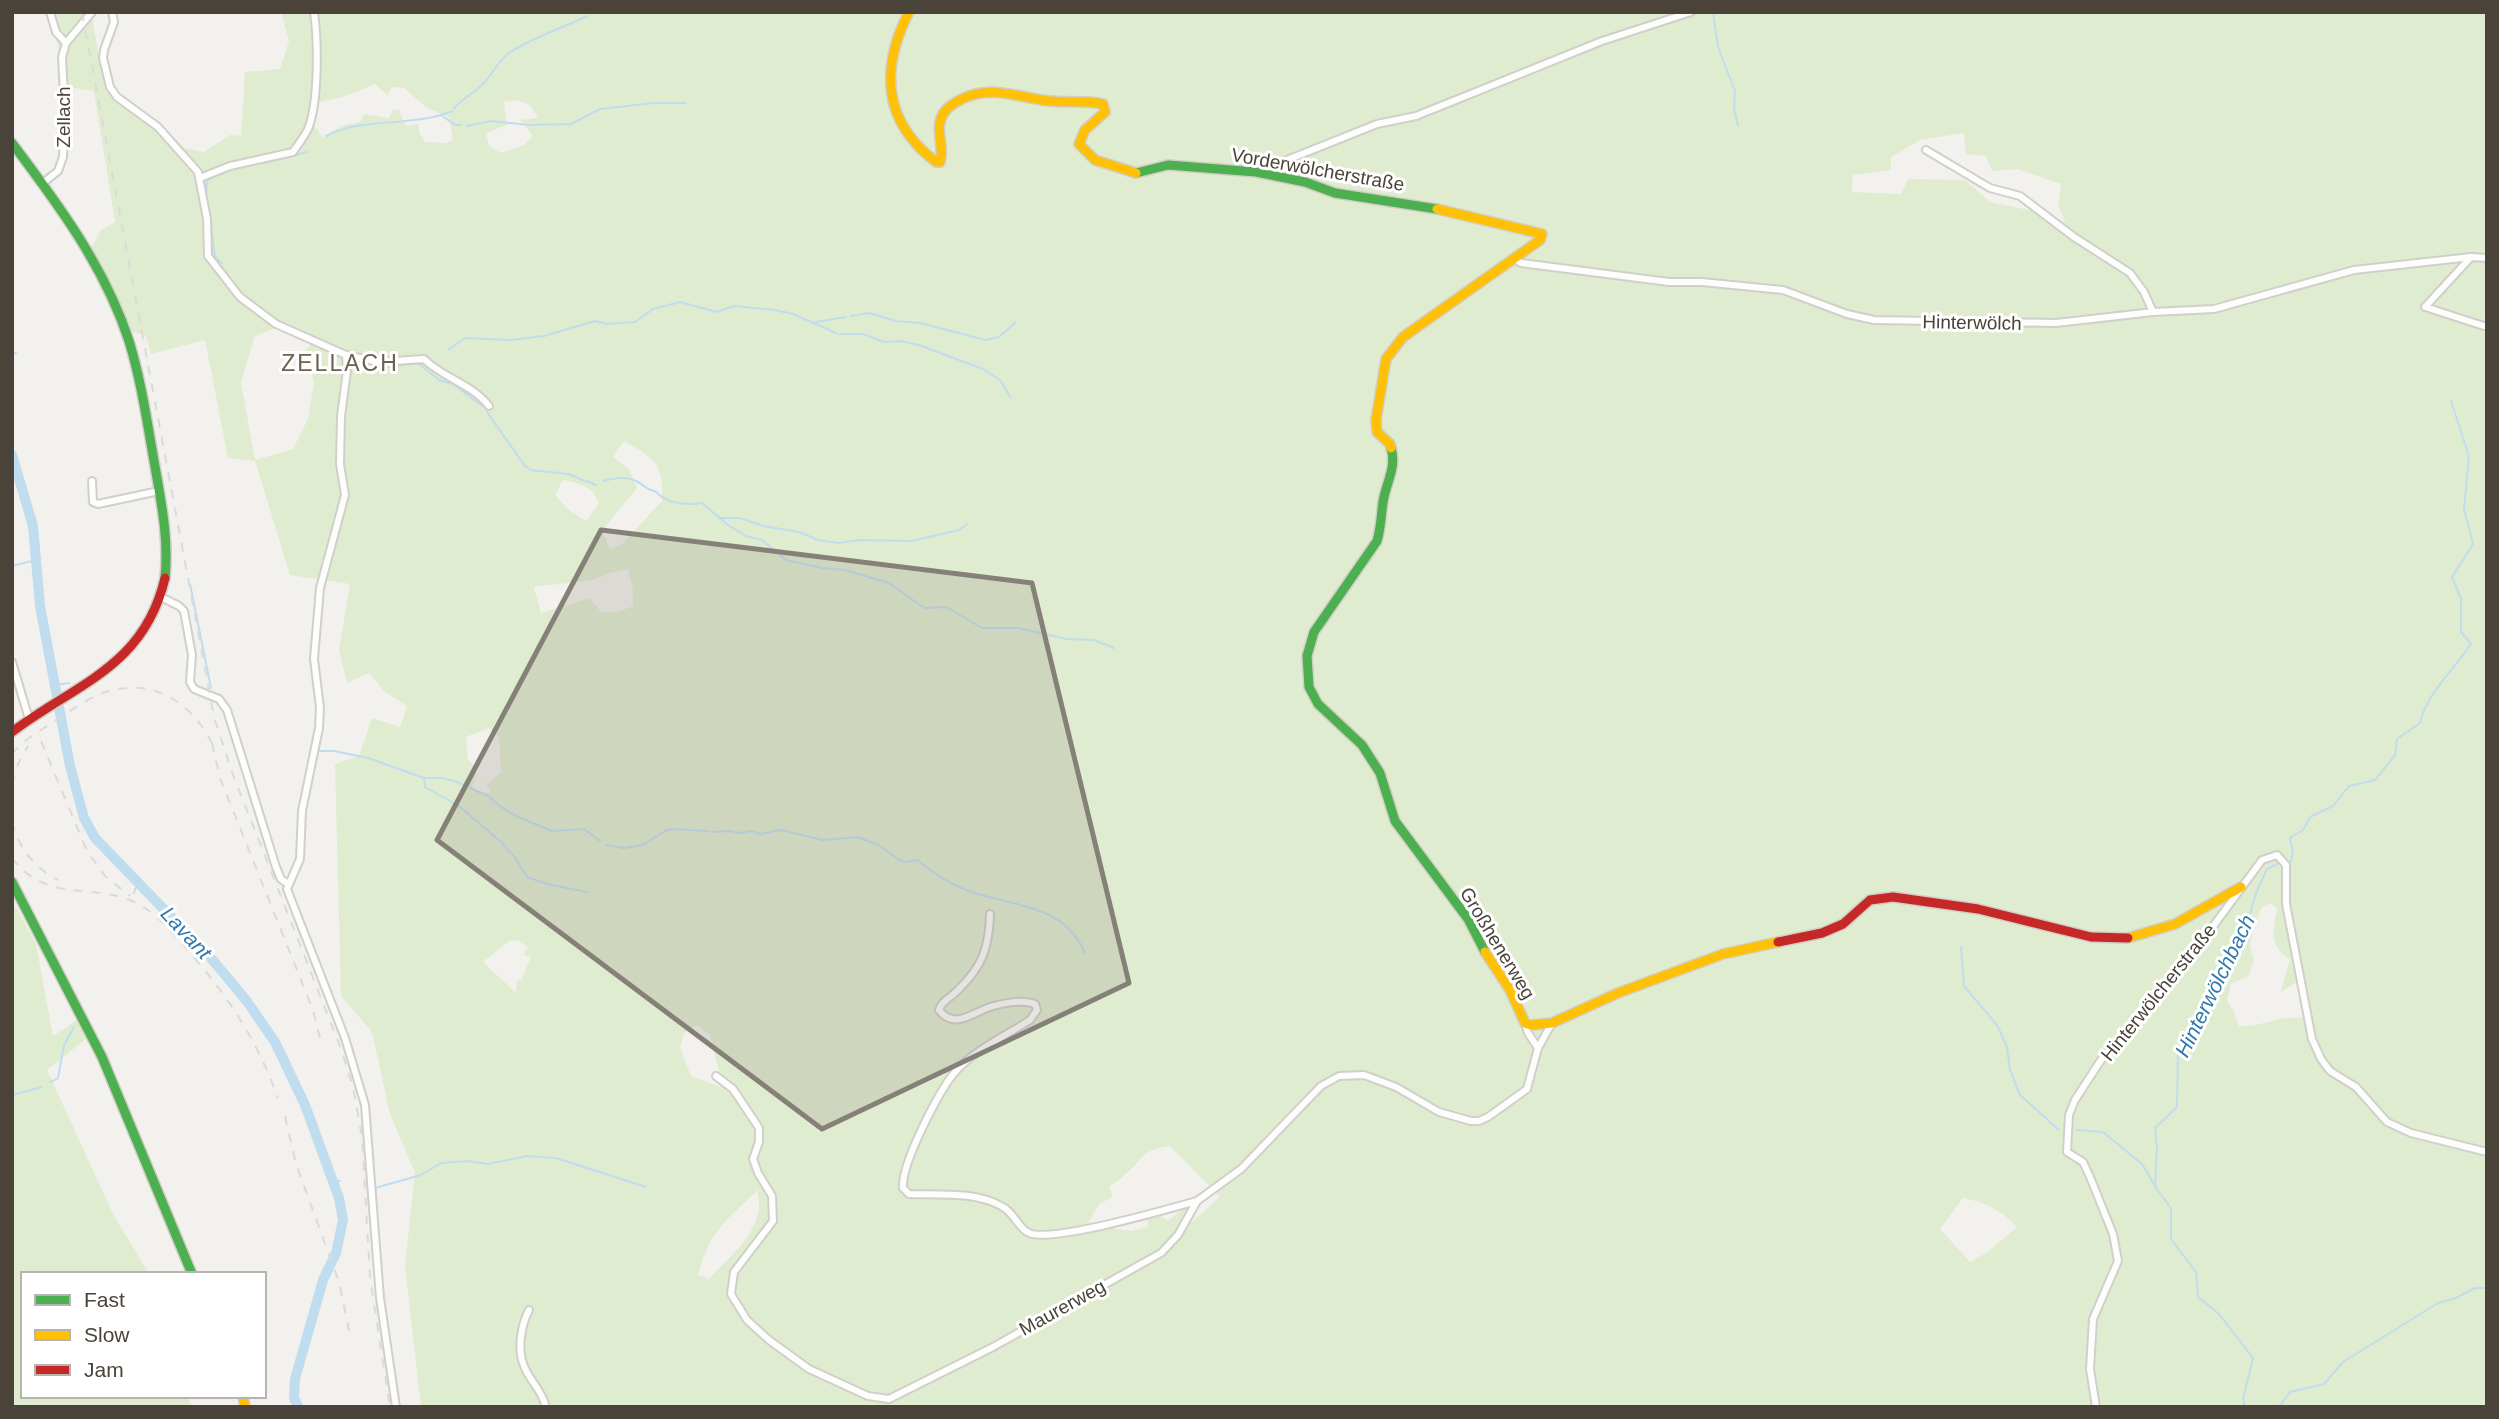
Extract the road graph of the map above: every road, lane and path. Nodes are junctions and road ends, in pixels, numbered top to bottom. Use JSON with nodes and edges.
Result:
{"nodes":[{"id":1,"x":50,"y":12,"type":"edge"},
{"id":2,"x":92,"y":12,"type":"edge"},
{"id":3,"x":111,"y":12,"type":"edge"},
{"id":4,"x":314,"y":12,"type":"edge"},
{"id":5,"x":909,"y":12,"type":"edge"},
{"id":6,"x":1691,"y":12,"type":"edge"},
{"id":7,"x":66,"y":43,"type":"junction"},
{"id":8,"x":12,"y":143,"type":"edge"},
{"id":9,"x":1926,"y":150,"type":"dead end"},
{"id":10,"x":1256,"y":172,"type":"junction"},
{"id":11,"x":200,"y":178,"type":"junction"},
{"id":12,"x":43,"y":183,"type":"junction"},
{"id":13,"x":2472,"y":257,"type":"junction"},
{"id":14,"x":1513,"y":258,"type":"junction"},
{"id":15,"x":2487,"y":258,"type":"edge"},
{"id":16,"x":2154,"y":312,"type":"junction"},
{"id":17,"x":2487,"y":327,"type":"edge"},
{"id":18,"x":346,"y":355,"type":"junction"},
{"id":19,"x":489,"y":407,"type":"dead end"},
{"id":20,"x":92,"y":481,"type":"dead end"},
{"id":21,"x":159,"y":491,"type":"junction"},
{"id":22,"x":161,"y":597,"type":"junction"},
{"id":23,"x":12,"y":662,"type":"edge"},
{"id":24,"x":29,"y":719,"type":"junction"},
{"id":25,"x":12,"y":732,"type":"edge"},
{"id":26,"x":12,"y":882,"type":"edge"},
{"id":27,"x":288,"y":884,"type":"junction"},
{"id":28,"x":2241,"y":887,"type":"junction"},
{"id":29,"x":990,"y":914,"type":"dead end"},
{"id":30,"x":1525,"y":1023,"type":"junction"},
{"id":31,"x":1552,"y":1023,"type":"junction"},
{"id":32,"x":1538,"y":1048,"type":"junction"},
{"id":33,"x":716,"y":1076,"type":"dead end"},
{"id":34,"x":2487,"y":1152,"type":"edge"},
{"id":35,"x":1197,"y":1201,"type":"junction"},
{"id":36,"x":191,"y":1272,"type":"edge"},
{"id":37,"x":529,"y":1310,"type":"dead end"},
{"id":38,"x":396,"y":1407,"type":"edge"},
{"id":39,"x":546,"y":1407,"type":"edge"},
{"id":40,"x":2096,"y":1407,"type":"edge"}],
"edges":[{"from":1,"to":7,"type":"street"},
{"from":2,"to":7,"type":"street"},
{"from":3,"to":11,"type":"street"},
{"from":4,"to":11,"type":"street"},
{"from":5,"to":10,"type":"street","name":"Vorderwölcherstraße"},
{"from":6,"to":10,"type":"street"},
{"from":7,"to":12,"type":"street","name":"Zellach"},
{"from":8,"to":12,"type":"street"},
{"from":9,"to":16,"type":"street"},
{"from":10,"to":14,"type":"street","name":"Vorderwölcherstraße"},
{"from":11,"to":18,"type":"street"},
{"from":12,"to":21,"type":"street"},
{"from":13,"to":15,"type":"street","name":"Hinterwölch"},
{"from":13,"to":16,"type":"street","name":"Hinterwölch"},
{"from":13,"to":17,"type":"street"},
{"from":14,"to":16,"type":"street","name":"Hinterwölch"},
{"from":14,"to":30,"type":"street","name":"Großhenerweg"},
{"from":18,"to":19,"type":"street"},
{"from":18,"to":27,"type":"street"},
{"from":20,"to":21,"type":"street"},
{"from":21,"to":22,"type":"street"},
{"from":22,"to":24,"type":"street"},
{"from":22,"to":27,"type":"street"},
{"from":23,"to":24,"type":"street"},
{"from":24,"to":25,"type":"street"},
{"from":26,"to":36,"type":"street"},
{"from":27,"to":38,"type":"street"},
{"from":28,"to":31,"type":"street","name":"Großhenerweg"},
{"from":28,"to":34,"type":"street","name":"Hinterwölcherstraße"},
{"from":28,"to":40,"type":"street","name":"Hinterwölcherstraße"},
{"from":29,"to":35,"type":"street"},
{"from":30,"to":31,"type":"street","name":"Großhenerweg"},
{"from":30,"to":32,"type":"street"},
{"from":31,"to":32,"type":"street","name":"Maurerweg"},
{"from":32,"to":35,"type":"street","name":"Maurerweg"},
{"from":33,"to":35,"type":"street","name":"Maurerweg"},
{"from":37,"to":39,"type":"street"}]}
